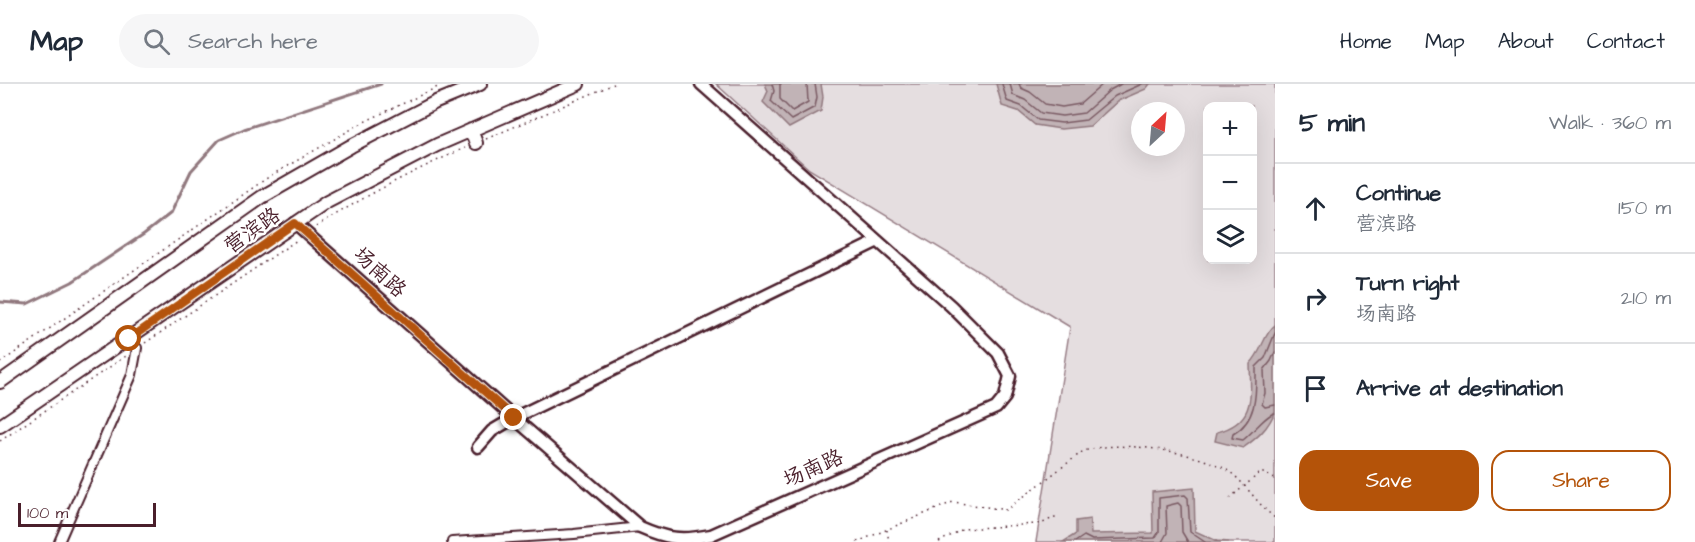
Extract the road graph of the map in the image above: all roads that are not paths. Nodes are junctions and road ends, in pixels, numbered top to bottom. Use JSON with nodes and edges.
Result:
{"nodes":[{"id":1,"x":480,"y":84,"type":"edge"},
{"id":2,"x":578,"y":84,"type":"edge"},
{"id":3,"x":702,"y":84,"type":"edge"},
{"id":4,"x":471,"y":130,"type":"junction"},
{"id":5,"x":476,"y":143,"type":"road end"},
{"id":6,"x":295,"y":223,"type":"junction"},
{"id":7,"x":878,"y":242,"type":"junction"},
{"id":8,"x":136,"y":348,"type":"road end"},
{"id":9,"x":0,"y":382,"type":"edge"},
{"id":10,"x":514,"y":418,"type":"junction"},
{"id":11,"x":0,"y":426,"type":"edge"},
{"id":12,"x":478,"y":447,"type":"dead end"},
{"id":13,"x":640,"y":527,"type":"junction"},
{"id":14,"x":574,"y":538,"type":"edge"},
{"id":15,"x":59,"y":542,"type":"edge"},
{"id":16,"x":452,"y":542,"type":"edge"}],
"edges":[{"from":1,"to":9,"type":"main road","name":"营滨路"},
{"from":2,"to":4,"type":"main road","name":"营滨路"},
{"from":3,"to":7,"type":"street","name":"场南路"},
{"from":4,"to":5,"type":"main road"},
{"from":4,"to":6,"type":"main road","name":"营滨路"},
{"from":6,"to":10,"type":"street","name":"场南路"},
{"from":6,"to":11,"type":"main road","name":"营滨路"},
{"from":7,"to":10,"type":"street"},
{"from":7,"to":13,"type":"street","name":"场南路"},
{"from":8,"to":15,"type":"street"},
{"from":10,"to":12,"type":"street"},
{"from":10,"to":13,"type":"street","name":"场南路"},
{"from":13,"to":14,"type":"street"},
{"from":14,"to":16,"type":"street"}]}
